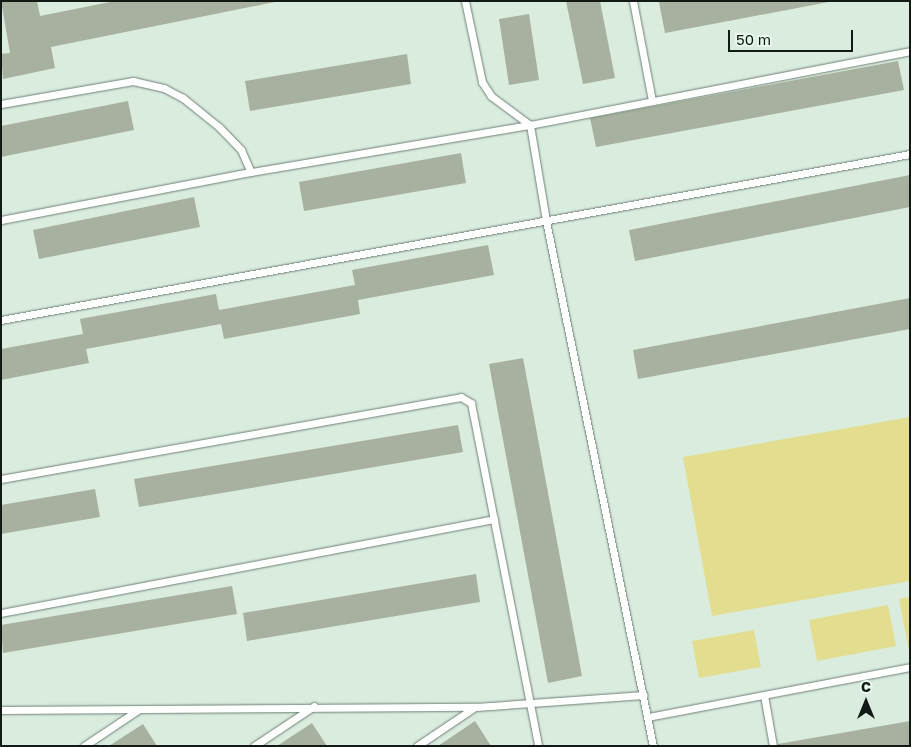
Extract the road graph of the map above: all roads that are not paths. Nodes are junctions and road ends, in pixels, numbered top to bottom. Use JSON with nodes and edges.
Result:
{"nodes":[{"id":1,"x":465,"y":1,"type":"edge"},
{"id":2,"x":633,"y":1,"type":"edge"},
{"id":3,"x":910,"y":51,"type":"edge"},
{"id":4,"x":652,"y":101,"type":"junction"},
{"id":5,"x":1,"y":104,"type":"edge"},
{"id":6,"x":530,"y":125,"type":"junction"},
{"id":7,"x":910,"y":154,"type":"edge"},
{"id":8,"x":251,"y":172,"type":"junction"},
{"id":9,"x":1,"y":220,"type":"edge"},
{"id":10,"x":546,"y":221,"type":"junction"},
{"id":11,"x":1,"y":320,"type":"edge"},
{"id":12,"x":1,"y":479,"type":"edge"},
{"id":13,"x":494,"y":519,"type":"junction"},
{"id":14,"x":1,"y":613,"type":"edge"},
{"id":15,"x":910,"y":667,"type":"edge"},
{"id":16,"x":644,"y":695,"type":"junction"},
{"id":17,"x":764,"y":695,"type":"junction"},
{"id":18,"x":529,"y":704,"type":"junction"},
{"id":19,"x":314,"y":706,"type":"junction"},
{"id":20,"x":476,"y":707,"type":"junction"},
{"id":21,"x":1,"y":710,"type":"edge"},
{"id":22,"x":138,"y":710,"type":"junction"},
{"id":23,"x":648,"y":717,"type":"junction"},
{"id":24,"x":84,"y":746,"type":"edge"},
{"id":25,"x":254,"y":746,"type":"edge"},
{"id":26,"x":417,"y":746,"type":"edge"},
{"id":27,"x":538,"y":746,"type":"edge"},
{"id":28,"x":653,"y":746,"type":"edge"},
{"id":29,"x":773,"y":746,"type":"edge"}],
"edges":[{"from":1,"to":6,"type":"lane"},
{"from":2,"to":4,"type":"lane"},
{"from":3,"to":4,"type":"lane"},
{"from":4,"to":6,"type":"lane"},
{"from":5,"to":8,"type":"lane"},
{"from":6,"to":8,"type":"lane"},
{"from":6,"to":10,"type":"lane"},
{"from":7,"to":10,"type":"lane"},
{"from":8,"to":9,"type":"lane"},
{"from":10,"to":11,"type":"lane"},
{"from":10,"to":16,"type":"lane"},
{"from":12,"to":13,"type":"lane"},
{"from":13,"to":14,"type":"lane"},
{"from":13,"to":18,"type":"lane"},
{"from":15,"to":17,"type":"lane"},
{"from":16,"to":18,"type":"lane"},
{"from":16,"to":23,"type":"lane"},
{"from":17,"to":23,"type":"lane"},
{"from":17,"to":29,"type":"lane"},
{"from":18,"to":20,"type":"lane"},
{"from":18,"to":27,"type":"lane"},
{"from":19,"to":20,"type":"lane"},
{"from":19,"to":22,"type":"lane"},
{"from":19,"to":25,"type":"lane"},
{"from":20,"to":26,"type":"lane"},
{"from":21,"to":22,"type":"lane"},
{"from":22,"to":24,"type":"lane"},
{"from":23,"to":28,"type":"lane"}]}
